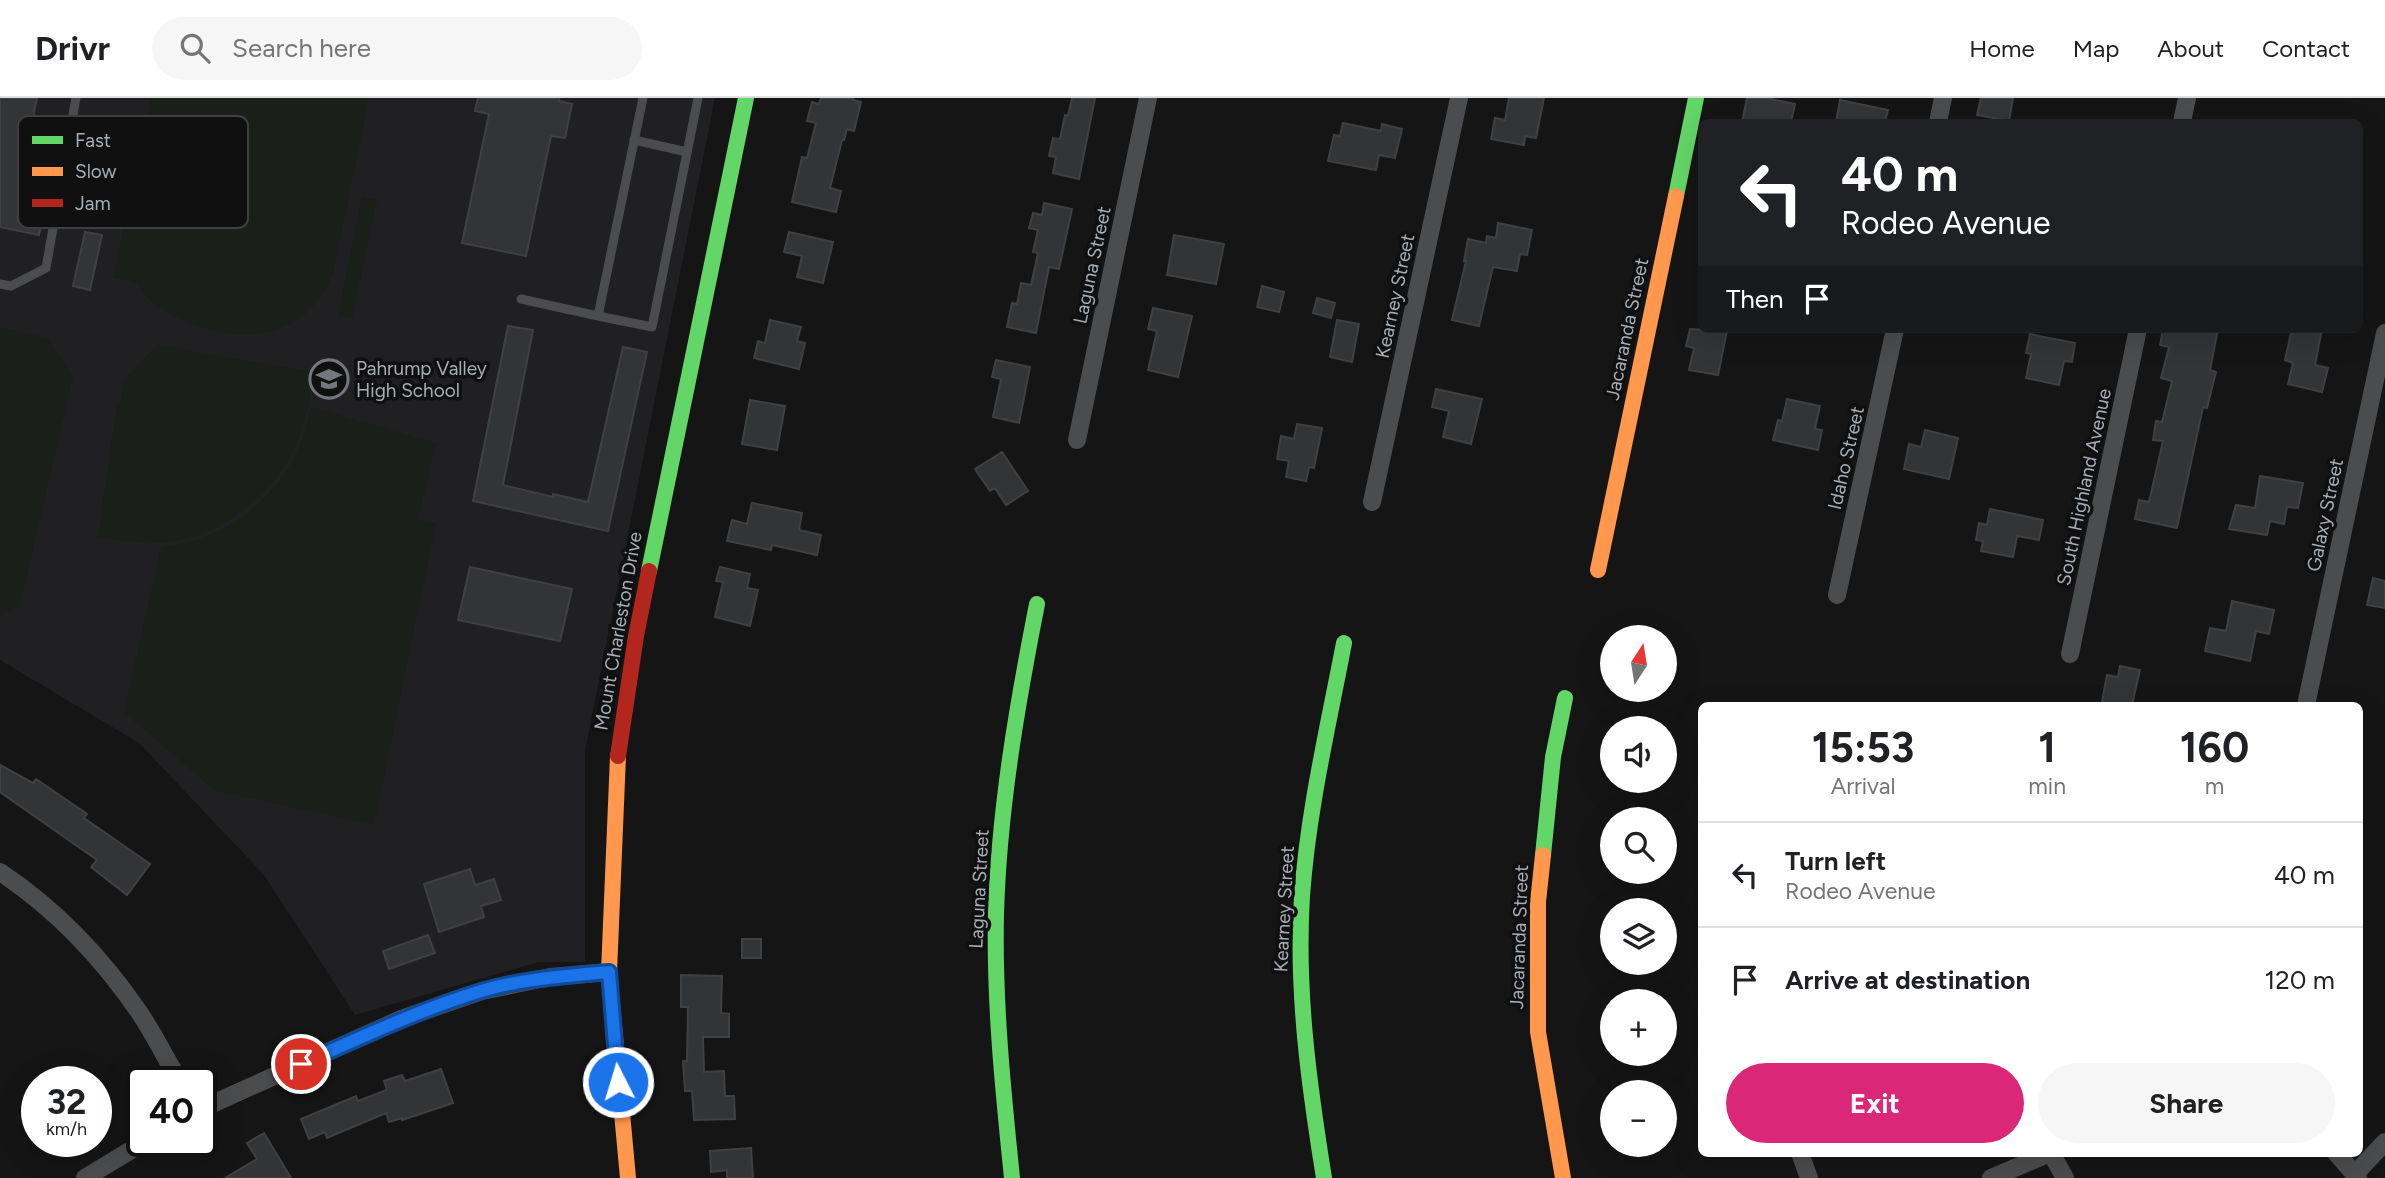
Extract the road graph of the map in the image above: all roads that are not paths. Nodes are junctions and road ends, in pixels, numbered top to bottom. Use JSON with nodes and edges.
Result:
{"nodes":[{"id":1,"x":76,"y":98,"type":"edge"},
{"id":2,"x":643,"y":98,"type":"edge"},
{"id":3,"x":698,"y":98,"type":"edge"},
{"id":4,"x":746,"y":98,"type":"edge"},
{"id":5,"x":1148,"y":98,"type":"edge"},
{"id":6,"x":1459,"y":98,"type":"edge"},
{"id":7,"x":1696,"y":98,"type":"edge"},
{"id":8,"x":1942,"y":98,"type":"edge"},
{"id":9,"x":2187,"y":98,"type":"edge"},
{"id":10,"x":73,"y":116,"type":"edge"},
{"id":11,"x":1938,"y":119,"type":"edge"},
{"id":12,"x":2183,"y":119,"type":"edge"},
{"id":13,"x":634,"y":140,"type":"junction"},
{"id":14,"x":687,"y":152,"type":"junction"},
{"id":15,"x":53,"y":228,"type":"edge"},
{"id":16,"x":0,"y":284,"type":"edge"},
{"id":17,"x":522,"y":299,"type":"dead end"},
{"id":18,"x":598,"y":316,"type":"junction"},
{"id":19,"x":1894,"y":333,"type":"edge"},
{"id":20,"x":2137,"y":333,"type":"edge"},
{"id":21,"x":2385,"y":333,"type":"edge"},
{"id":22,"x":1077,"y":440,"type":"dead end"},
{"id":23,"x":1372,"y":502,"type":"dead end"},
{"id":24,"x":1598,"y":570,"type":"dead end"},
{"id":25,"x":1837,"y":595,"type":"dead end"},
{"id":26,"x":1037,"y":604,"type":"dead end"},
{"id":27,"x":1344,"y":643,"type":"dead end"},
{"id":28,"x":2070,"y":654,"type":"dead end"},
{"id":29,"x":1565,"y":698,"type":"dead end"},
{"id":30,"x":2307,"y":702,"type":"edge"},
{"id":31,"x":0,"y":872,"type":"edge"},
{"id":32,"x":609,"y":972,"type":"junction"},
{"id":33,"x":171,"y":1066,"type":"edge"},
{"id":34,"x":217,"y":1103,"type":"edge"},
{"id":35,"x":2385,"y":1142,"type":"edge"},
{"id":36,"x":126,"y":1153,"type":"edge"},
{"id":37,"x":1801,"y":1157,"type":"edge"},
{"id":38,"x":2041,"y":1157,"type":"edge"},
{"id":39,"x":2052,"y":1157,"type":"edge"},
{"id":40,"x":2340,"y":1157,"type":"edge"},
{"id":41,"x":2357,"y":1176,"type":"edge"},
{"id":42,"x":85,"y":1178,"type":"edge"},
{"id":43,"x":628,"y":1178,"type":"edge"},
{"id":44,"x":1012,"y":1178,"type":"edge"},
{"id":45,"x":1324,"y":1178,"type":"edge"},
{"id":46,"x":1563,"y":1178,"type":"edge"},
{"id":47,"x":1809,"y":1178,"type":"edge"},
{"id":48,"x":1992,"y":1178,"type":"edge"},
{"id":49,"x":2065,"y":1178,"type":"edge"}],
"edges":[{"from":1,"to":10,"type":"lane"},
{"from":2,"to":13,"type":"lane"},
{"from":3,"to":14,"type":"lane"},
{"from":4,"to":32,"type":"street","name":"Mount Charleston Drive"},
{"from":5,"to":22,"type":"street","name":"Laguna Street"},
{"from":6,"to":23,"type":"street","name":"Kearney Street"},
{"from":7,"to":24,"type":"street","name":"Jacaranda Street"},
{"from":8,"to":11,"type":"street"},
{"from":9,"to":12,"type":"street"},
{"from":13,"to":14,"type":"lane"},
{"from":13,"to":18,"type":"lane"},
{"from":14,"to":18,"type":"lane"},
{"from":15,"to":16,"type":"lane"},
{"from":17,"to":18,"type":"lane"},
{"from":19,"to":25,"type":"street","name":"Idaho Street"},
{"from":20,"to":28,"type":"street","name":"South Highland Avenue"},
{"from":21,"to":30,"type":"street","name":"Galaxy Street"},
{"from":26,"to":44,"type":"street","name":"Laguna Street"},
{"from":27,"to":45,"type":"street","name":"Kearney Street"},
{"from":29,"to":46,"type":"street","name":"Jacaranda Street"},
{"from":31,"to":33,"type":"street"},
{"from":32,"to":34,"type":"street"},
{"from":32,"to":43,"type":"street","name":"Mount Charleston Drive"},
{"from":35,"to":41,"type":"street"},
{"from":36,"to":42,"type":"street"},
{"from":37,"to":47,"type":"street"},
{"from":38,"to":48,"type":"street"},
{"from":39,"to":49,"type":"street"},
{"from":40,"to":41,"type":"street"}]}
